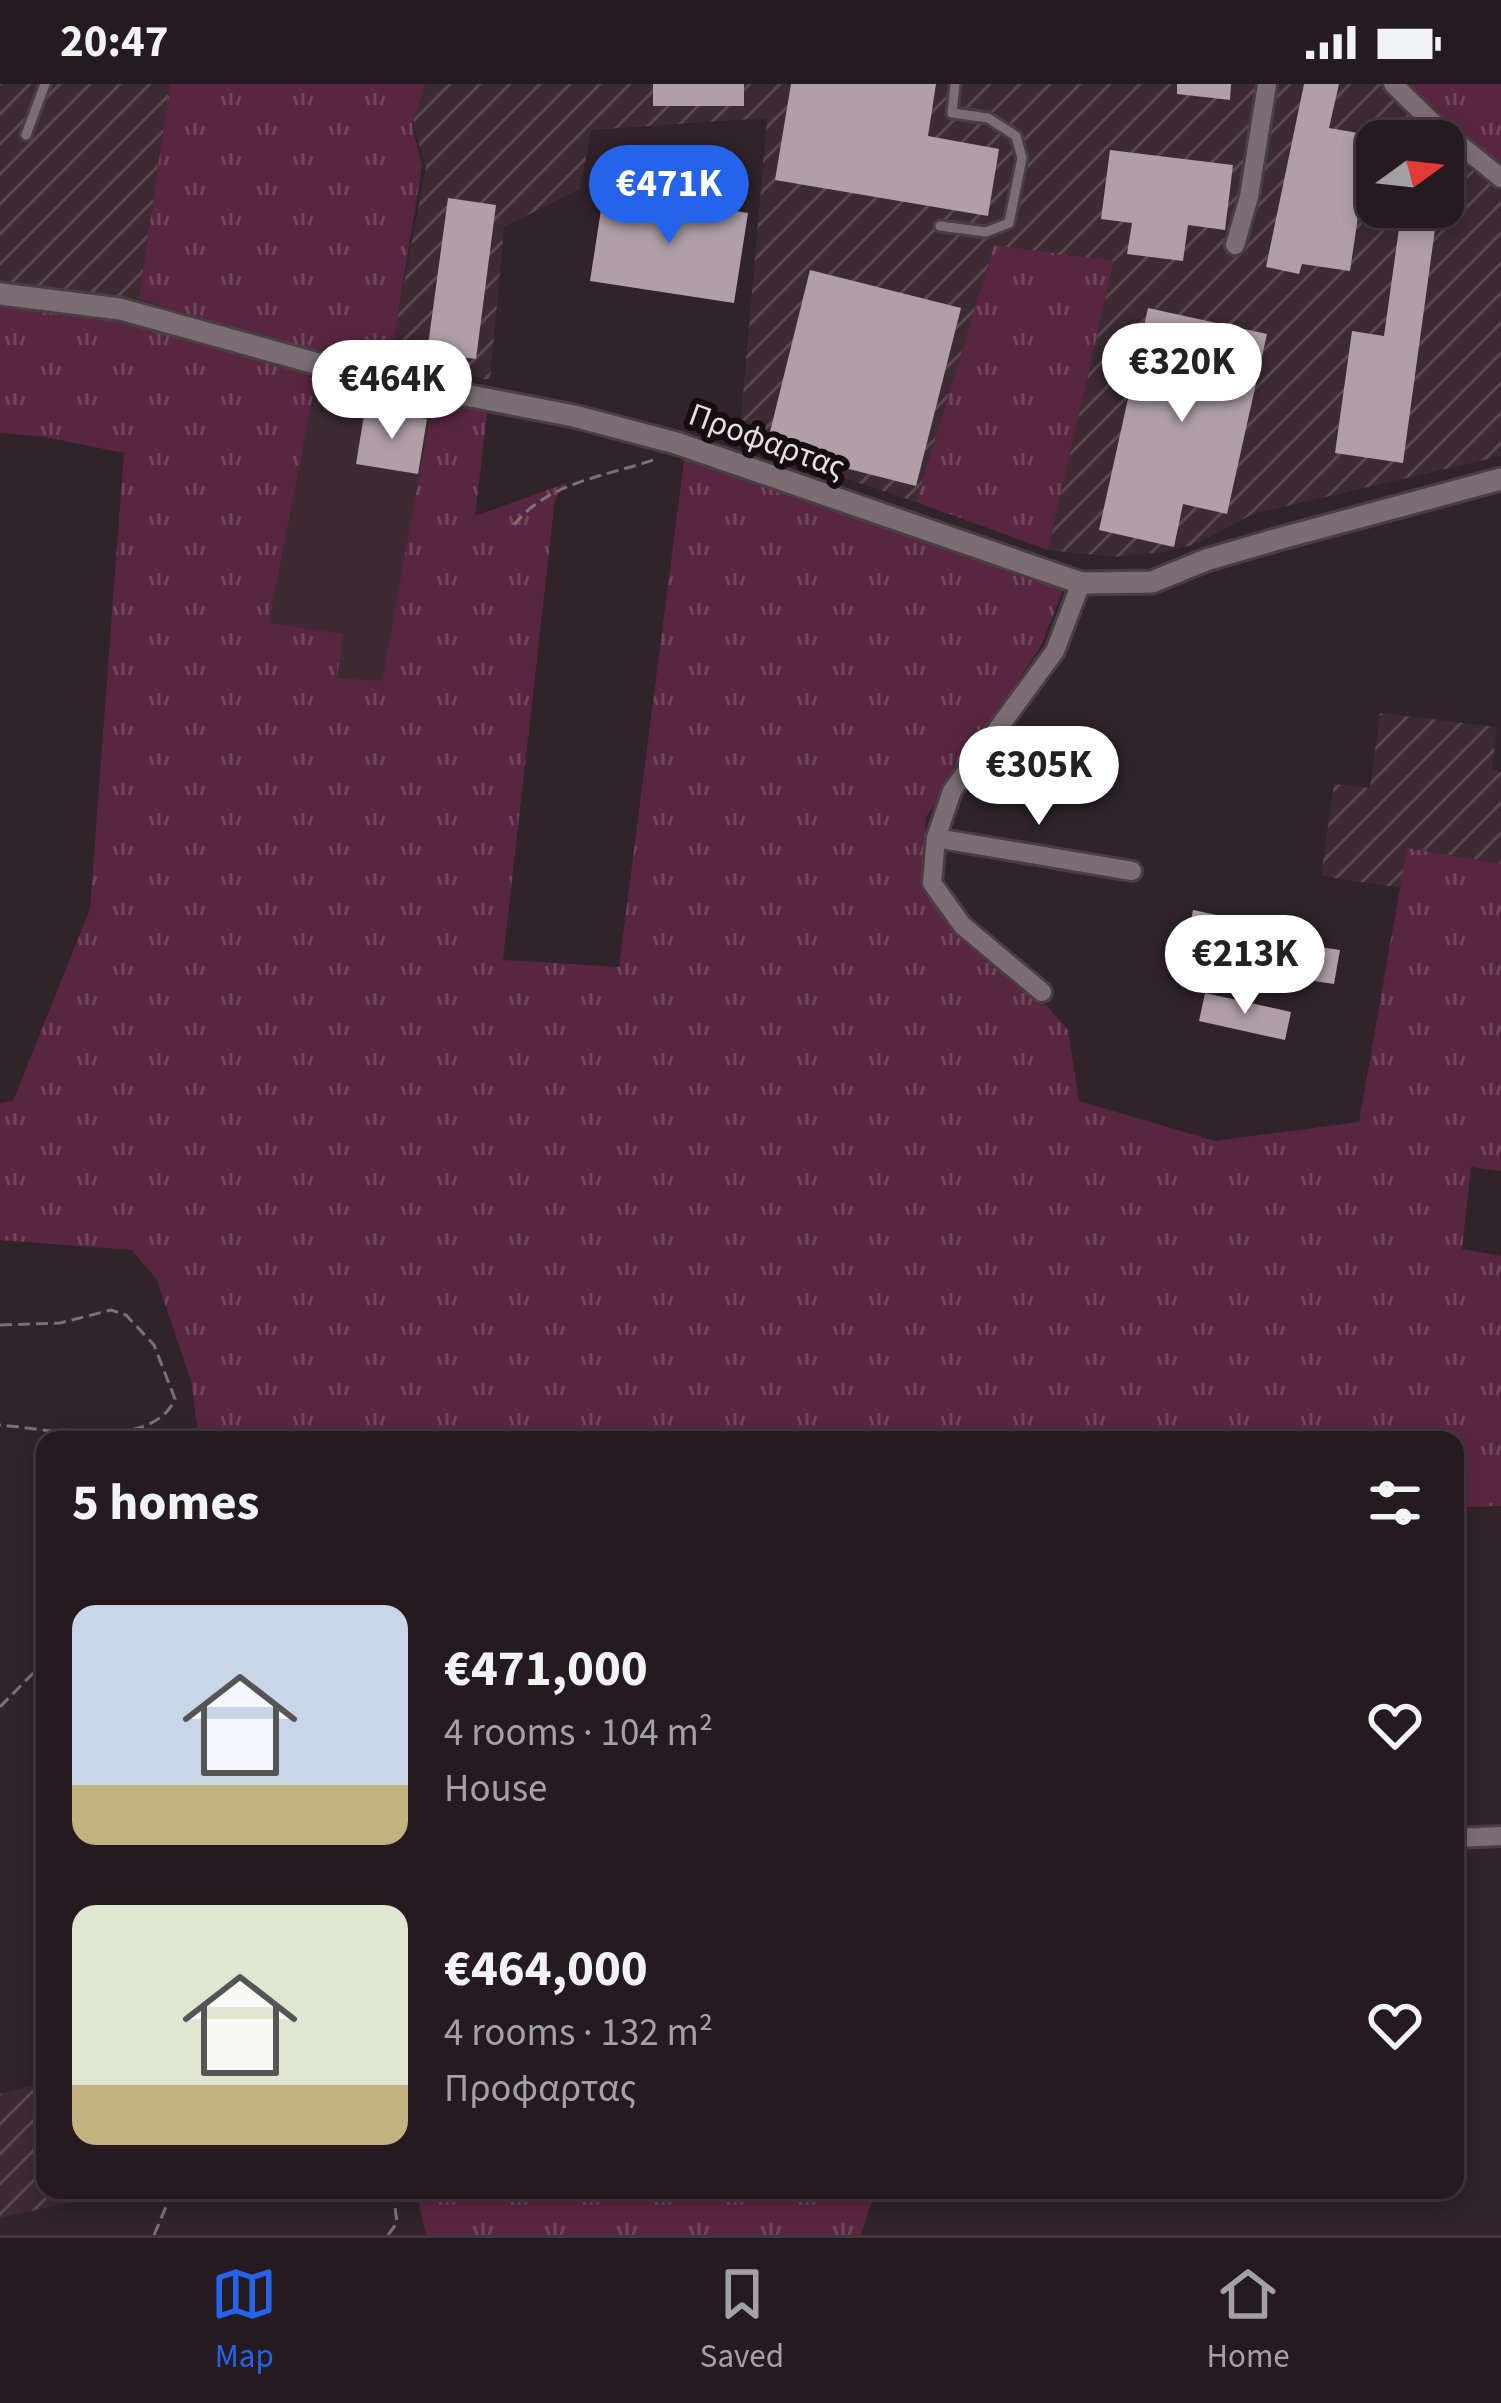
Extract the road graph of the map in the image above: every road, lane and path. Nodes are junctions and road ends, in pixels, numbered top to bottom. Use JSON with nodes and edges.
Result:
{"nodes":[{"id":1,"x":44,"y":84,"type":"edge"},
{"id":2,"x":955,"y":84,"type":"edge"},
{"id":3,"x":1267,"y":84,"type":"edge"},
{"id":4,"x":1393,"y":84,"type":"edge"},
{"id":5,"x":26,"y":135,"type":"dead end"},
{"id":6,"x":1501,"y":178,"type":"edge"},
{"id":7,"x":940,"y":226,"type":"dead end"},
{"id":8,"x":1235,"y":245,"type":"dead end"},
{"id":9,"x":0,"y":294,"type":"edge"},
{"id":10,"x":676,"y":443,"type":"junction"},
{"id":11,"x":1501,"y":479,"type":"edge"},
{"id":12,"x":514,"y":525,"type":"dead end"},
{"id":13,"x":1081,"y":583,"type":"junction"},
{"id":14,"x":936,"y":838,"type":"junction"},
{"id":15,"x":1132,"y":872,"type":"dead end"},
{"id":16,"x":1042,"y":992,"type":"dead end"},
{"id":17,"x":0,"y":1325,"type":"edge"},
{"id":18,"x":0,"y":1425,"type":"edge"},
{"id":19,"x":36,"y":1670,"type":"edge"},
{"id":20,"x":0,"y":1707,"type":"edge"},
{"id":21,"x":1501,"y":1836,"type":"edge"},
{"id":22,"x":1464,"y":1838,"type":"edge"},
{"id":23,"x":167,"y":2199,"type":"edge"},
{"id":24,"x":394,"y":2199,"type":"edge"},
{"id":25,"x":154,"y":2235,"type":"edge"},
{"id":26,"x":388,"y":2235,"type":"edge"}],
"edges":[{"from":1,"to":5,"type":"lane"},
{"from":2,"to":7,"type":"lane"},
{"from":3,"to":8,"type":"street"},
{"from":4,"to":6,"type":"street"},
{"from":9,"to":10,"type":"street","name":"Προφαρτας"},
{"from":10,"to":12,"type":"path"},
{"from":10,"to":13,"type":"street","name":"Προφαρτας"},
{"from":11,"to":13,"type":"street","name":"Προφαρτας"},
{"from":13,"to":14,"type":"street"},
{"from":14,"to":15,"type":"street"},
{"from":14,"to":16,"type":"street"},
{"from":17,"to":18,"type":"path"},
{"from":19,"to":20,"type":"path"},
{"from":21,"to":22,"type":"street"},
{"from":23,"to":25,"type":"path"},
{"from":24,"to":26,"type":"path"}]}
